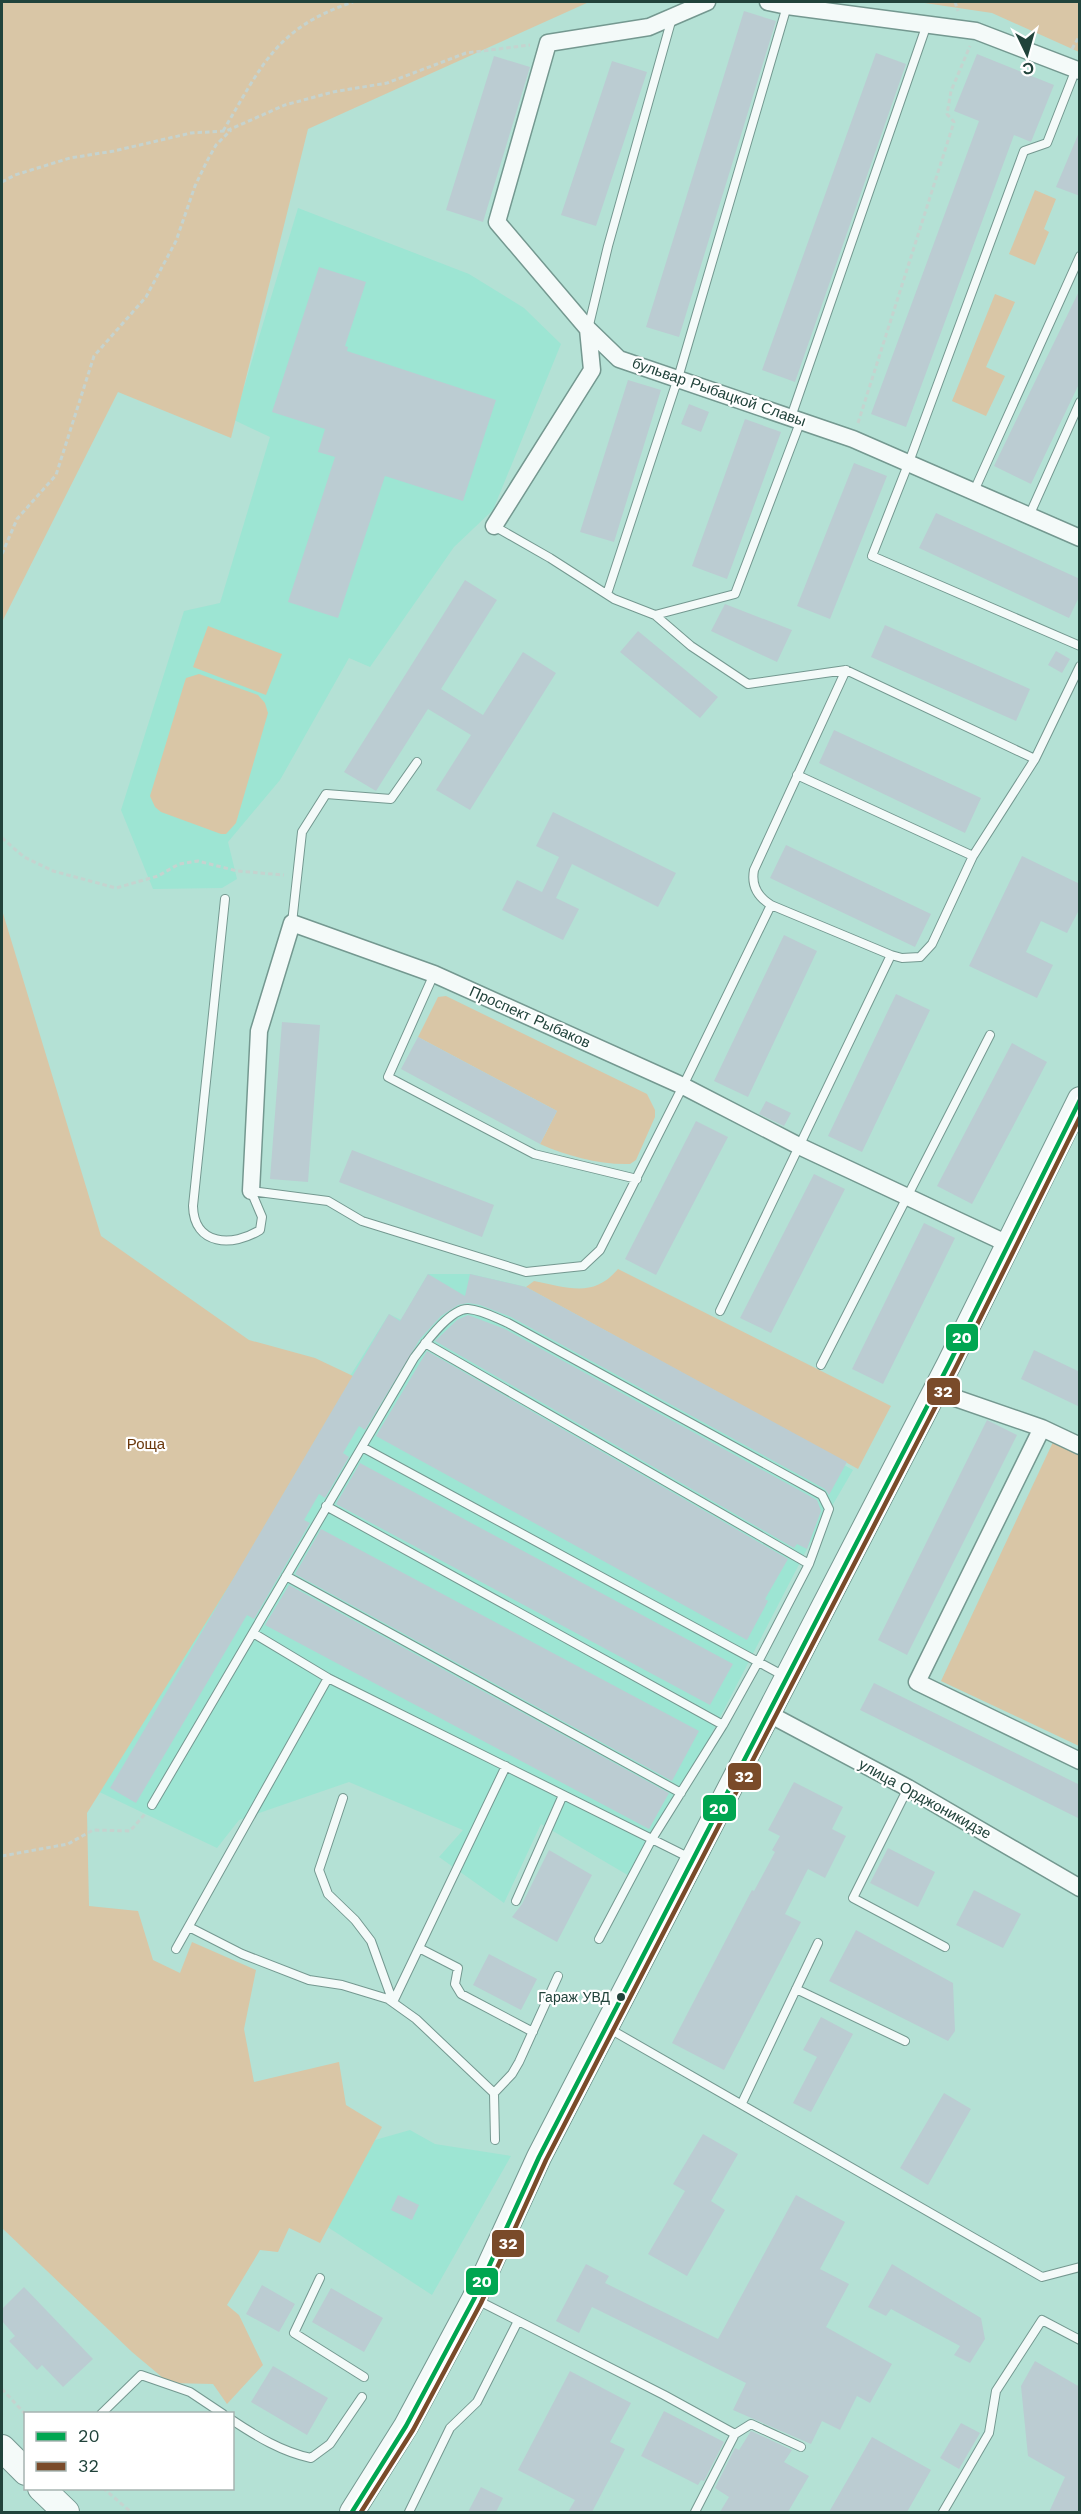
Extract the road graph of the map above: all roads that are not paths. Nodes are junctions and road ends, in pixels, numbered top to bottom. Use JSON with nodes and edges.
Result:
{"nodes":[{"id":1,"x":707,"y":2,"type":"edge"},
{"id":2,"x":768,"y":2,"type":"edge"},
{"id":3,"x":788,"y":6,"type":"junction"},
{"id":4,"x":672,"y":18,"type":"junction"},
{"id":5,"x":927,"y":24,"type":"junction"},
{"id":6,"x":1078,"y":70,"type":"edge"},
{"id":7,"x":1080,"y":256,"type":"edge"},
{"id":8,"x":588,"y":329,"type":"junction"},
{"id":9,"x":678,"y":378,"type":"junction"},
{"id":10,"x":1080,"y":402,"type":"edge"},
{"id":11,"x":796,"y":419,"type":"junction"},
{"id":12,"x":909,"y":462,"type":"junction"},
{"id":13,"x":974,"y":491,"type":"junction"},
{"id":14,"x":1029,"y":516,"type":"junction"},
{"id":15,"x":494,"y":526,"type":"joint"},
{"id":16,"x":1080,"y":538,"type":"edge"},
{"id":17,"x":607,"y":594,"type":"junction"},
{"id":18,"x":655,"y":615,"type":"junction"},
{"id":19,"x":1080,"y":646,"type":"edge"},
{"id":20,"x":1080,"y":666,"type":"edge"},
{"id":21,"x":846,"y":670,"type":"junction"},
{"id":22,"x":1035,"y":759,"type":"junction"},
{"id":23,"x":417,"y":762,"type":"dead end"},
{"id":24,"x":797,"y":775,"type":"junction"},
{"id":25,"x":973,"y":856,"type":"junction"},
{"id":26,"x":225,"y":899,"type":"dead end"},
{"id":27,"x":771,"y":905,"type":"junction"},
{"id":28,"x":292,"y":923,"type":"junction"},
{"id":29,"x":891,"y":955,"type":"junction"},
{"id":30,"x":434,"y":974,"type":"junction"},
{"id":31,"x":990,"y":1035,"type":"dead end"},
{"id":32,"x":684,"y":1086,"type":"junction"},
{"id":33,"x":1080,"y":1099,"type":"edge"},
{"id":34,"x":801,"y":1147,"type":"junction"},
{"id":35,"x":637,"y":1179,"type":"junction"},
{"id":36,"x":251,"y":1191,"type":"junction"},
{"id":37,"x":905,"y":1197,"type":"junction"},
{"id":38,"x":1008,"y":1244,"type":"junction"},
{"id":39,"x":720,"y":1311,"type":"dead end"},
{"id":40,"x":425,"y":1343,"type":"junction"},
{"id":41,"x":821,"y":1365,"type":"dead end"},
{"id":42,"x":935,"y":1391,"type":"junction"},
{"id":43,"x":1042,"y":1428,"type":"junction"},
{"id":44,"x":1080,"y":1446,"type":"edge"},
{"id":45,"x":362,"y":1447,"type":"junction"},
{"id":46,"x":326,"y":1506,"type":"junction"},
{"id":47,"x":809,"y":1564,"type":"junction"},
{"id":48,"x":286,"y":1576,"type":"junction"},
{"id":49,"x":253,"y":1633,"type":"junction"},
{"id":50,"x":758,"y":1662,"type":"junction"},
{"id":51,"x":786,"y":1677,"type":"junction"},
{"id":52,"x":328,"y":1678,"type":"junction"},
{"id":53,"x":769,"y":1714,"type":"junction"},
{"id":54,"x":723,"y":1725,"type":"junction"},
{"id":55,"x":1080,"y":1761,"type":"edge"},
{"id":56,"x":506,"y":1766,"type":"junction"},
{"id":57,"x":908,"y":1788,"type":"junction"},
{"id":58,"x":681,"y":1793,"type":"junction"},
{"id":59,"x":563,"y":1795,"type":"junction"},
{"id":60,"x":343,"y":1798,"type":"dead end"},
{"id":61,"x":152,"y":1806,"type":"road end"},
{"id":62,"x":652,"y":1839,"type":"junction"},
{"id":63,"x":693,"y":1859,"type":"junction"},
{"id":64,"x":1080,"y":1888,"type":"edge"},
{"id":65,"x":516,"y":1901,"type":"dead end"},
{"id":66,"x":189,"y":1927,"type":"junction"},
{"id":67,"x":599,"y":1939,"type":"dead end"},
{"id":68,"x":818,"y":1942,"type":"dead end"},
{"id":69,"x":945,"y":1947,"type":"dead end"},
{"id":70,"x":419,"y":1948,"type":"junction"},
{"id":71,"x":176,"y":1949,"type":"dead end"},
{"id":72,"x":558,"y":1976,"type":"dead end"},
{"id":73,"x":796,"y":1989,"type":"junction"},
{"id":74,"x":393,"y":2002,"type":"junction"},
{"id":75,"x":608,"y":2028,"type":"junction"},
{"id":76,"x":533,"y":2032,"type":"junction"},
{"id":77,"x":905,"y":2041,"type":"dead end"},
{"id":78,"x":494,"y":2092,"type":"junction"},
{"id":79,"x":742,"y":2103,"type":"junction"},
{"id":80,"x":495,"y":2140,"type":"dead end"},
{"id":81,"x":1080,"y":2267,"type":"edge"},
{"id":82,"x":320,"y":2278,"type":"dead end"},
{"id":83,"x":474,"y":2299,"type":"junction"},
{"id":84,"x":518,"y":2321,"type":"junction"},
{"id":85,"x":1080,"y":2340,"type":"edge"},
{"id":86,"x":364,"y":2377,"type":"dead end"},
{"id":87,"x":362,"y":2397,"type":"dead end"},
{"id":88,"x":103,"y":2412,"type":"edge"},
{"id":89,"x":220,"y":2412,"type":"edge"},
{"id":90,"x":234,"y":2421,"type":"edge"},
{"id":91,"x":735,"y":2434,"type":"junction"},
{"id":92,"x":801,"y":2447,"type":"dead end"},
{"id":93,"x":2,"y":2448,"type":"edge"},
{"id":94,"x":24,"y":2470,"type":"edge"},
{"id":95,"x":43,"y":2490,"type":"edge"},
{"id":96,"x":66,"y":2512,"type":"edge"},
{"id":97,"x":352,"y":2512,"type":"edge"},
{"id":98,"x":409,"y":2512,"type":"edge"},
{"id":99,"x":695,"y":2512,"type":"edge"},
{"id":100,"x":943,"y":2512,"type":"edge"}],
"edges":[{"from":1,"to":4,"type":"street"},
{"from":2,"to":3,"type":"street"},
{"from":3,"to":5,"type":"street"},
{"from":3,"to":9,"type":"lane"},
{"from":4,"to":8,"type":"lane"},
{"from":4,"to":8,"type":"street","name":"бульвар Рыбацкой Славы"},
{"from":5,"to":6,"type":"street"},
{"from":5,"to":11,"type":"lane"},
{"from":6,"to":12,"type":"lane"},
{"from":7,"to":13,"type":"lane"},
{"from":8,"to":9,"type":"street","name":"бульвар Рыбацкой Славы"},
{"from":8,"to":15,"type":"street"},
{"from":9,"to":11,"type":"street","name":"бульвар Рыбацкой Славы"},
{"from":9,"to":17,"type":"lane"},
{"from":10,"to":14,"type":"lane"},
{"from":11,"to":12,"type":"street","name":"бульвар Рыбацкой Славы"},
{"from":11,"to":18,"type":"lane"},
{"from":12,"to":13,"type":"street","name":"бульвар Рыбацкой Славы"},
{"from":12,"to":19,"type":"lane"},
{"from":13,"to":14,"type":"street","name":"бульвар Рыбацкой Славы"},
{"from":14,"to":16,"type":"street","name":"бульвар Рыбацкой Славы"},
{"from":15,"to":17,"type":"lane"},
{"from":17,"to":18,"type":"lane"},
{"from":18,"to":21,"type":"lane"},
{"from":20,"to":22,"type":"lane"},
{"from":21,"to":22,"type":"lane"},
{"from":21,"to":24,"type":"lane"},
{"from":22,"to":25,"type":"lane"},
{"from":23,"to":28,"type":"lane"},
{"from":24,"to":25,"type":"lane"},
{"from":24,"to":27,"type":"lane"},
{"from":25,"to":29,"type":"lane"},
{"from":26,"to":36,"type":"lane"},
{"from":27,"to":29,"type":"lane"},
{"from":27,"to":32,"type":"lane"},
{"from":28,"to":30,"type":"street","name":"Проспект Рыбаков"},
{"from":28,"to":36,"type":"street"},
{"from":29,"to":34,"type":"lane"},
{"from":30,"to":32,"type":"street","name":"Проспект Рыбаков"},
{"from":30,"to":35,"type":"lane"},
{"from":31,"to":37,"type":"lane"},
{"from":32,"to":34,"type":"street","name":"Проспект Рыбаков"},
{"from":32,"to":35,"type":"lane"},
{"from":33,"to":38,"type":"main road"},
{"from":34,"to":37,"type":"street","name":"Проспект Рыбаков"},
{"from":34,"to":39,"type":"lane"},
{"from":35,"to":36,"type":"lane"},
{"from":37,"to":38,"type":"street","name":"Проспект Рыбаков"},
{"from":37,"to":41,"type":"lane"},
{"from":38,"to":42,"type":"main road"},
{"from":40,"to":45,"type":"lane"},
{"from":40,"to":47,"type":"lane"},
{"from":40,"to":47,"type":"lane"},
{"from":42,"to":43,"type":"street"},
{"from":42,"to":51,"type":"main road"},
{"from":43,"to":44,"type":"street"},
{"from":43,"to":55,"type":"street"},
{"from":45,"to":46,"type":"lane"},
{"from":45,"to":50,"type":"lane"},
{"from":46,"to":48,"type":"lane"},
{"from":46,"to":54,"type":"lane"},
{"from":47,"to":50,"type":"lane"},
{"from":48,"to":49,"type":"lane"},
{"from":48,"to":58,"type":"lane"},
{"from":49,"to":52,"type":"lane"},
{"from":49,"to":61,"type":"lane"},
{"from":50,"to":51,"type":"lane"},
{"from":50,"to":54,"type":"lane"},
{"from":51,"to":53,"type":"main road"},
{"from":52,"to":56,"type":"lane"},
{"from":52,"to":66,"type":"lane"},
{"from":53,"to":57,"type":"street","name":"улица Орджоникидзе"},
{"from":53,"to":63,"type":"main road"},
{"from":54,"to":58,"type":"lane"},
{"from":56,"to":59,"type":"lane"},
{"from":56,"to":70,"type":"lane"},
{"from":57,"to":64,"type":"street","name":"улица Орджоникидзе"},
{"from":57,"to":69,"type":"lane"},
{"from":58,"to":62,"type":"lane"},
{"from":59,"to":62,"type":"lane"},
{"from":59,"to":65,"type":"lane"},
{"from":60,"to":74,"type":"lane"},
{"from":62,"to":63,"type":"lane"},
{"from":62,"to":67,"type":"lane"},
{"from":63,"to":75,"type":"main road"},
{"from":66,"to":71,"type":"lane"},
{"from":66,"to":74,"type":"lane"},
{"from":68,"to":73,"type":"lane"},
{"from":70,"to":74,"type":"lane"},
{"from":70,"to":76,"type":"lane"},
{"from":72,"to":76,"type":"lane"},
{"from":73,"to":77,"type":"lane"},
{"from":73,"to":79,"type":"lane"},
{"from":74,"to":78,"type":"lane"},
{"from":75,"to":79,"type":"lane"},
{"from":75,"to":83,"type":"main road"},
{"from":76,"to":78,"type":"lane"},
{"from":78,"to":80,"type":"lane"},
{"from":79,"to":81,"type":"lane"},
{"from":82,"to":86,"type":"lane"},
{"from":83,"to":84,"type":"lane"},
{"from":83,"to":97,"type":"main road"},
{"from":84,"to":91,"type":"lane"},
{"from":84,"to":98,"type":"lane"},
{"from":85,"to":100,"type":"lane"},
{"from":87,"to":90,"type":"lane"},
{"from":88,"to":89,"type":"lane"},
{"from":91,"to":92,"type":"lane"},
{"from":91,"to":99,"type":"lane"},
{"from":93,"to":94,"type":"main road"},
{"from":95,"to":96,"type":"main road"}]}
